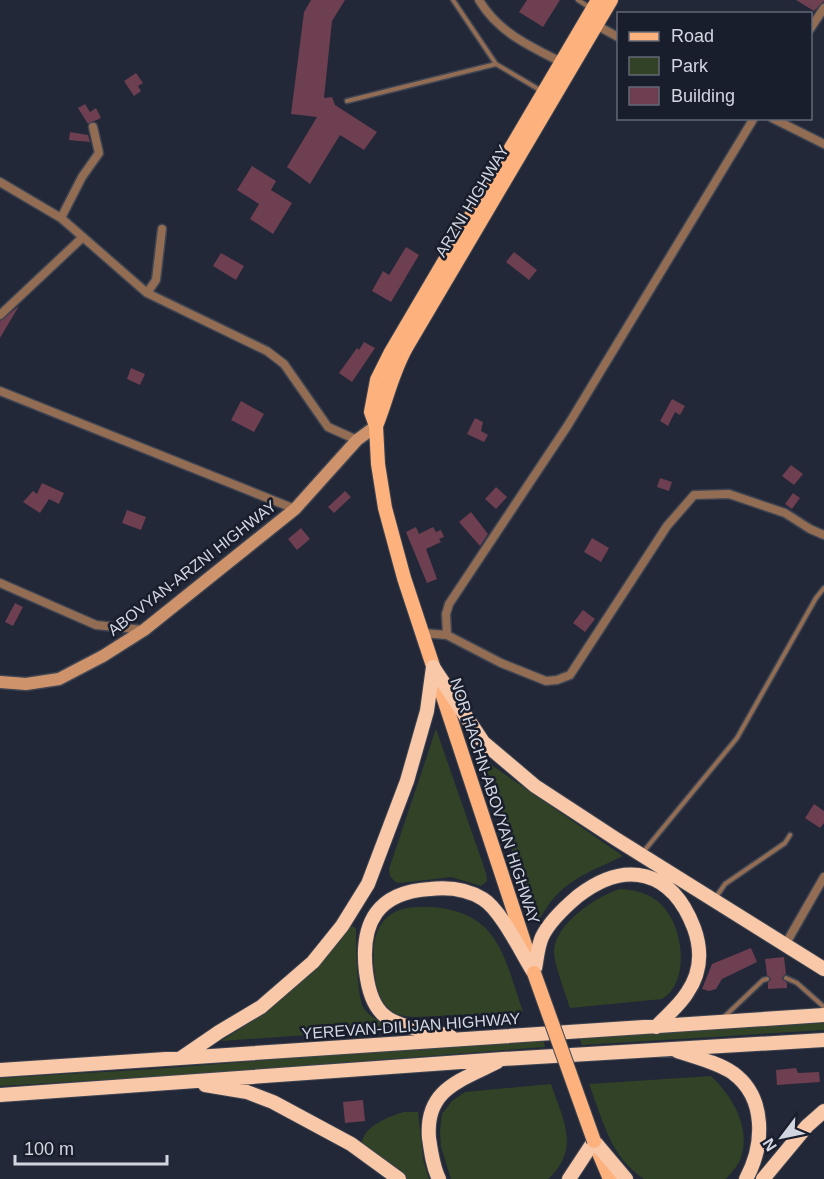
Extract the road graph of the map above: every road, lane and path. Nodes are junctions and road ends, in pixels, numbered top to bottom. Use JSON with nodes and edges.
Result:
{"nodes":[{"id":1,"x":453,"y":0,"type":"edge"},
{"id":2,"x":479,"y":0,"type":"edge"},
{"id":3,"x":578,"y":0,"type":"edge"},
{"id":4,"x":611,"y":0,"type":"edge"},
{"id":5,"x":595,"y":5,"type":"edge"},
{"id":6,"x":824,"y":8,"type":"edge"},
{"id":7,"x":596,"y":26,"type":"junction"},
{"id":8,"x":812,"y":26,"type":"edge"},
{"id":9,"x":617,"y":37,"type":"edge"},
{"id":10,"x":561,"y":62,"type":"junction"},
{"id":11,"x":496,"y":64,"type":"junction"},
{"id":12,"x":543,"y":92,"type":"junction"},
{"id":13,"x":347,"y":101,"type":"dead end"},
{"id":14,"x":753,"y":120,"type":"edge"},
{"id":15,"x":776,"y":120,"type":"edge"},
{"id":16,"x":93,"y":127,"type":"dead end"},
{"id":17,"x":824,"y":144,"type":"edge"},
{"id":18,"x":0,"y":182,"type":"edge"},
{"id":19,"x":61,"y":218,"type":"junction"},
{"id":20,"x":162,"y":229,"type":"dead end"},
{"id":21,"x":83,"y":237,"type":"junction"},
{"id":22,"x":147,"y":293,"type":"junction"},
{"id":23,"x":0,"y":315,"type":"edge"},
{"id":24,"x":0,"y":391,"type":"edge"},
{"id":25,"x":376,"y":426,"type":"junction"},
{"id":26,"x":357,"y":440,"type":"junction"},
{"id":27,"x":295,"y":509,"type":"junction"},
{"id":28,"x":824,"y":535,"type":"edge"},
{"id":29,"x":0,"y":583,"type":"edge"},
{"id":30,"x":824,"y":588,"type":"edge"},
{"id":31,"x":144,"y":630,"type":"junction"},
{"id":32,"x":422,"y":633,"type":"junction"},
{"id":33,"x":447,"y":635,"type":"junction"},
{"id":34,"x":434,"y":667,"type":"junction"},
{"id":35,"x":0,"y":682,"type":"edge"},
{"id":36,"x":790,"y":835,"type":"dead end"},
{"id":37,"x":641,"y":855,"type":"junction"},
{"id":38,"x":824,"y":877,"type":"edge"},
{"id":39,"x":714,"y":900,"type":"junction"},
{"id":40,"x":785,"y":945,"type":"junction"},
{"id":41,"x":824,"y":969,"type":"edge"},
{"id":42,"x":534,"y":973,"type":"junction"},
{"id":43,"x":786,"y":978,"type":"dead end"},
{"id":44,"x":767,"y":979,"type":"dead end"},
{"id":45,"x":824,"y":1007,"type":"edge"},
{"id":46,"x":824,"y":1015,"type":"edge"},
{"id":47,"x":720,"y":1021,"type":"junction"},
{"id":48,"x":656,"y":1027,"type":"junction"},
{"id":49,"x":465,"y":1039,"type":"junction"},
{"id":50,"x":824,"y":1040,"type":"edge"},
{"id":51,"x":669,"y":1048,"type":"junction"},
{"id":52,"x":181,"y":1058,"type":"junction"},
{"id":53,"x":502,"y":1059,"type":"junction"},
{"id":54,"x":0,"y":1070,"type":"edge"},
{"id":55,"x":185,"y":1081,"type":"junction"},
{"id":56,"x":0,"y":1095,"type":"edge"},
{"id":57,"x":824,"y":1111,"type":"edge"},
{"id":58,"x":594,"y":1141,"type":"junction"},
{"id":59,"x":399,"y":1179,"type":"edge"},
{"id":60,"x":439,"y":1179,"type":"edge"},
{"id":61,"x":569,"y":1179,"type":"edge"},
{"id":62,"x":610,"y":1179,"type":"edge"},
{"id":63,"x":626,"y":1179,"type":"edge"},
{"id":64,"x":746,"y":1179,"type":"edge"},
{"id":65,"x":764,"y":1179,"type":"edge"}],
"edges":[{"from":1,"to":11,"type":"lane"},
{"from":2,"to":10,"type":"street"},
{"from":3,"to":5,"type":"lane"},
{"from":4,"to":7,"type":"main road","name":"ARZNI HIGHWAY"},
{"from":5,"to":10,"type":"main road","name":"NOR HACHN-ABOVYAN HIGHWAY"},
{"from":6,"to":8,"type":"street"},
{"from":7,"to":9,"type":"street"},
{"from":7,"to":25,"type":"main road","name":"ARZNI HIGHWAY"},
{"from":10,"to":12,"type":"main road","name":"NOR HACHN-ABOVYAN HIGHWAY"},
{"from":11,"to":12,"type":"lane"},
{"from":11,"to":13,"type":"lane"},
{"from":12,"to":25,"type":"main road","name":"NOR HACHN-ABOVYAN HIGHWAY"},
{"from":14,"to":33,"type":"street"},
{"from":15,"to":17,"type":"street"},
{"from":16,"to":19,"type":"street"},
{"from":18,"to":19,"type":"street"},
{"from":19,"to":21,"type":"street"},
{"from":20,"to":22,"type":"street"},
{"from":21,"to":22,"type":"street"},
{"from":21,"to":23,"type":"street"},
{"from":22,"to":26,"type":"street"},
{"from":24,"to":27,"type":"street"},
{"from":25,"to":26,"type":"main road","name":"ABOVYAN-ARZNI HIGHWAY"},
{"from":25,"to":32,"type":"main road","name":"NOR HACHN-ABOVYAN HIGHWAY"},
{"from":26,"to":27,"type":"main road","name":"ABOVYAN-ARZNI HIGHWAY"},
{"from":27,"to":31,"type":"main road","name":"ABOVYAN-ARZNI HIGHWAY"},
{"from":28,"to":33,"type":"street"},
{"from":29,"to":31,"type":"street"},
{"from":30,"to":37,"type":"lane"},
{"from":31,"to":35,"type":"main road","name":"ABOVYAN-ARZNI HIGHWAY"},
{"from":32,"to":33,"type":"street"},
{"from":32,"to":34,"type":"main road","name":"NOR HACHN-ABOVYAN HIGHWAY"},
{"from":34,"to":37,"type":"highway"},
{"from":34,"to":42,"type":"main road","name":"NOR HACHN-ABOVYAN HIGHWAY"},
{"from":34,"to":52,"type":"highway"},
{"from":36,"to":39,"type":"lane"},
{"from":37,"to":39,"type":"highway"},
{"from":38,"to":40,"type":"street"},
{"from":39,"to":40,"type":"highway"},
{"from":40,"to":41,"type":"highway"},
{"from":42,"to":48,"type":"highway"},
{"from":42,"to":49,"type":"highway"},
{"from":42,"to":58,"type":"main road","name":"NOR HACHN-ABOVYAN HIGHWAY","bridge":true},
{"from":43,"to":45,"type":"lane"},
{"from":44,"to":47,"type":"lane"},
{"from":46,"to":47,"type":"highway","name":"YEREVAN-DILIJAN HIGHWAY"},
{"from":47,"to":48,"type":"highway","name":"YEREVAN-DILIJAN HIGHWAY"},
{"from":48,"to":49,"type":"highway","name":"YEREVAN-DILIJAN HIGHWAY"},
{"from":49,"to":52,"type":"highway","name":"YEREVAN-DILIJAN HIGHWAY"},
{"from":50,"to":51,"type":"highway"},
{"from":51,"to":53,"type":"highway"},
{"from":51,"to":64,"type":"highway"},
{"from":52,"to":54,"type":"highway","name":"YEREVAN-DILIJAN HIGHWAY"},
{"from":53,"to":55,"type":"highway"},
{"from":53,"to":60,"type":"highway"},
{"from":55,"to":56,"type":"highway"},
{"from":55,"to":59,"type":"highway"},
{"from":57,"to":65,"type":"highway"},
{"from":58,"to":61,"type":"highway"},
{"from":58,"to":62,"type":"main road","name":"NOR HACHN-ABOVYAN HIGHWAY"},
{"from":58,"to":63,"type":"highway"}]}
